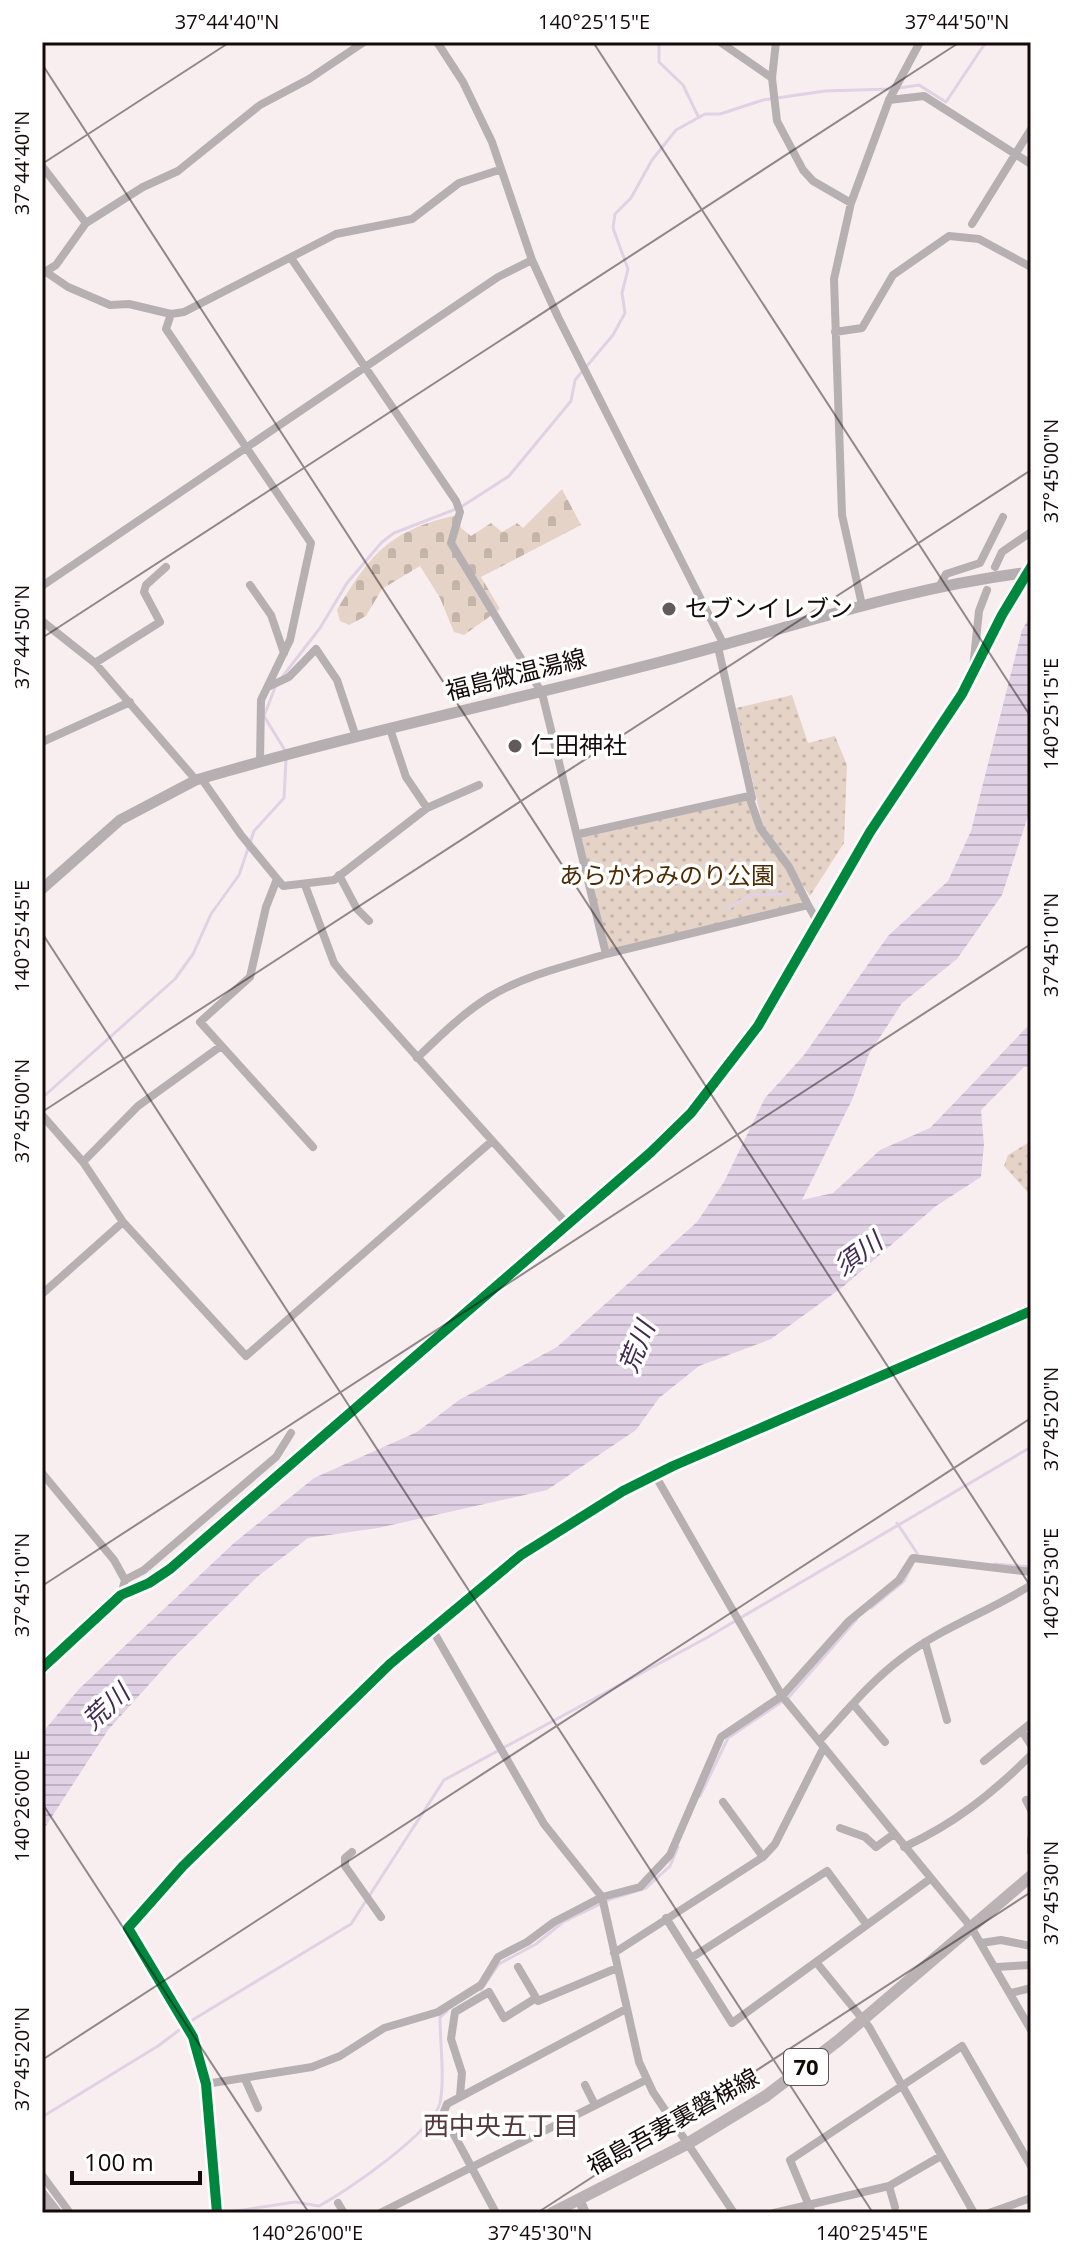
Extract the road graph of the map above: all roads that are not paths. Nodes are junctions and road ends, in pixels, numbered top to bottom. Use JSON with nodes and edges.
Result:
{"nodes":[{"id":1,"x":364,"y":42,"type":"edge"},
{"id":2,"x":437,"y":42,"type":"edge"},
{"id":3,"x":720,"y":42,"type":"edge"},
{"id":4,"x":776,"y":42,"type":"edge"},
{"id":5,"x":920,"y":42,"type":"edge"},
{"id":6,"x":772,"y":78,"type":"junction"},
{"id":7,"x":889,"y":100,"type":"junction"},
{"id":8,"x":1031,"y":129,"type":"edge"},
{"id":9,"x":1015,"y":154,"type":"junction"},
{"id":10,"x":1031,"y":164,"type":"edge"},
{"id":11,"x":42,"y":166,"type":"edge"},
{"id":12,"x":499,"y":170,"type":"junction"},
{"id":13,"x":851,"y":203,"type":"junction"},
{"id":14,"x":86,"y":223,"type":"junction"},
{"id":15,"x":972,"y":224,"type":"dead end"},
{"id":16,"x":291,"y":258,"type":"junction"},
{"id":17,"x":532,"y":260,"type":"junction"},
{"id":18,"x":1031,"y":267,"type":"edge"},
{"id":19,"x":44,"y":273,"type":"edge"},
{"id":20,"x":171,"y":314,"type":"junction"},
{"id":21,"x":835,"y":332,"type":"junction"},
{"id":22,"x":366,"y":368,"type":"junction"},
{"id":23,"x":247,"y":448,"type":"junction"},
{"id":24,"x":1003,"y":517,"type":"dead end"},
{"id":25,"x":1031,"y":532,"type":"edge"},
{"id":26,"x":166,"y":567,"type":"dead end"},
{"id":27,"x":995,"y":567,"type":"dead end"},
{"id":28,"x":1030,"y":570,"type":"edge"},
{"id":29,"x":250,"y":585,"type":"dead end"},
{"id":30,"x":42,"y":586,"type":"edge"},
{"id":31,"x":939,"y":587,"type":"junction"},
{"id":32,"x":987,"y":590,"type":"dead end"},
{"id":33,"x":862,"y":605,"type":"junction"},
{"id":34,"x":42,"y":621,"type":"edge"},
{"id":35,"x":721,"y":646,"type":"junction"},
{"id":36,"x":284,"y":653,"type":"junction"},
{"id":37,"x":95,"y":663,"type":"junction"},
{"id":38,"x":974,"y":672,"type":"junction"},
{"id":39,"x":267,"y":688,"type":"junction"},
{"id":40,"x":542,"y":693,"type":"junction"},
{"id":41,"x":130,"y":702,"type":"junction"},
{"id":42,"x":390,"y":729,"type":"junction"},
{"id":43,"x":356,"y":737,"type":"junction"},
{"id":44,"x":42,"y":742,"type":"edge"},
{"id":45,"x":260,"y":762,"type":"junction"},
{"id":46,"x":199,"y":779,"type":"junction"},
{"id":47,"x":479,"y":785,"type":"dead end"},
{"id":48,"x":752,"y":799,"type":"junction"},
{"id":49,"x":427,"y":808,"type":"junction"},
{"id":50,"x":579,"y":834,"type":"junction"},
{"id":51,"x":339,"y":875,"type":"junction"},
{"id":52,"x":277,"y":879,"type":"junction"},
{"id":53,"x":305,"y":885,"type":"junction"},
{"id":54,"x":42,"y":889,"type":"edge"},
{"id":55,"x":808,"y":905,"type":"junction"},
{"id":56,"x":369,"y":921,"type":"dead end"},
{"id":57,"x":817,"y":921,"type":"junction"},
{"id":58,"x":606,"y":954,"type":"junction"},
{"id":59,"x":221,"y":1046,"type":"junction"},
{"id":60,"x":417,"y":1058,"type":"junction"},
{"id":61,"x":42,"y":1115,"type":"edge"},
{"id":62,"x":492,"y":1141,"type":"junction"},
{"id":63,"x":313,"y":1147,"type":"dead end"},
{"id":64,"x":83,"y":1162,"type":"junction"},
{"id":65,"x":123,"y":1222,"type":"junction"},
{"id":66,"x":567,"y":1224,"type":"junction"},
{"id":67,"x":42,"y":1294,"type":"edge"},
{"id":68,"x":1031,"y":1311,"type":"edge"},
{"id":69,"x":291,"y":1433,"type":"dead end"},
{"id":70,"x":42,"y":1473,"type":"edge"},
{"id":71,"x":655,"y":1475,"type":"junction"},
{"id":72,"x":1031,"y":1572,"type":"edge"},
{"id":73,"x":125,"y":1580,"type":"junction"},
{"id":74,"x":1031,"y":1585,"type":"edge"},
{"id":75,"x":121,"y":1595,"type":"junction"},
{"id":76,"x":432,"y":1629,"type":"junction"},
{"id":77,"x":925,"y":1642,"type":"junction"},
{"id":78,"x":42,"y":1668,"type":"edge"},
{"id":79,"x":784,"y":1698,"type":"junction"},
{"id":80,"x":853,"y":1704,"type":"junction"},
{"id":81,"x":947,"y":1720,"type":"dead end"},
{"id":82,"x":1031,"y":1723,"type":"edge"},
{"id":83,"x":1022,"y":1731,"type":"junction"},
{"id":84,"x":885,"y":1742,"type":"dead end"},
{"id":85,"x":821,"y":1744,"type":"junction"},
{"id":86,"x":1031,"y":1745,"type":"edge"},
{"id":87,"x":1031,"y":1755,"type":"edge"},
{"id":88,"x":984,"y":1761,"type":"dead end"},
{"id":89,"x":1026,"y":1800,"type":"dead end"},
{"id":90,"x":723,"y":1802,"type":"dead end"},
{"id":91,"x":1031,"y":1810,"type":"edge"},
{"id":92,"x":840,"y":1828,"type":"dead end"},
{"id":93,"x":894,"y":1834,"type":"junction"},
{"id":94,"x":1031,"y":1839,"type":"edge"},
{"id":95,"x":904,"y":1847,"type":"junction"},
{"id":96,"x":352,"y":1852,"type":"dead end"},
{"id":97,"x":1031,"y":1852,"type":"edge"},
{"id":98,"x":763,"y":1857,"type":"junction"},
{"id":99,"x":1031,"y":1876,"type":"edge"},
{"id":100,"x":930,"y":1879,"type":"junction"},
{"id":101,"x":602,"y":1897,"type":"junction"},
{"id":102,"x":381,"y":1917,"type":"dead end"},
{"id":103,"x":666,"y":1918,"type":"junction"},
{"id":104,"x":867,"y":1925,"type":"junction"},
{"id":105,"x":971,"y":1927,"type":"junction"},
{"id":106,"x":981,"y":1943,"type":"junction"},
{"id":107,"x":1031,"y":1946,"type":"edge"},
{"id":108,"x":614,"y":1953,"type":"junction"},
{"id":109,"x":691,"y":1958,"type":"junction"},
{"id":110,"x":816,"y":1962,"type":"junction"},
{"id":111,"x":1031,"y":1965,"type":"edge"},
{"id":112,"x":518,"y":1967,"type":"dead end"},
{"id":113,"x":996,"y":1967,"type":"junction"},
{"id":114,"x":617,"y":1968,"type":"junction"},
{"id":115,"x":1031,"y":1988,"type":"edge"},
{"id":116,"x":1011,"y":1993,"type":"junction"},
{"id":117,"x":536,"y":1998,"type":"junction"},
{"id":118,"x":626,"y":2009,"type":"junction"},
{"id":119,"x":863,"y":2019,"type":"junction"},
{"id":120,"x":1031,"y":2030,"type":"edge"},
{"id":121,"x":245,"y":2079,"type":"junction"},
{"id":122,"x":646,"y":2080,"type":"junction"},
{"id":123,"x":206,"y":2084,"type":"junction"},
{"id":124,"x":585,"y":2085,"type":"dead end"},
{"id":125,"x":903,"y":2085,"type":"junction"},
{"id":126,"x":460,"y":2096,"type":"junction"},
{"id":127,"x":595,"y":2105,"type":"junction"},
{"id":128,"x":258,"y":2108,"type":"dead end"},
{"id":129,"x":687,"y":2144,"type":"junction"},
{"id":130,"x":941,"y":2156,"type":"junction"},
{"id":131,"x":1031,"y":2166,"type":"edge"},
{"id":132,"x":471,"y":2167,"type":"junction"},
{"id":133,"x":42,"y":2175,"type":"edge"},
{"id":134,"x":889,"y":2186,"type":"junction"},
{"id":135,"x":42,"y":2195,"type":"edge"},
{"id":136,"x":1031,"y":2198,"type":"edge"},
{"id":137,"x":579,"y":2199,"type":"junction"},
{"id":138,"x":338,"y":2203,"type":"dead end"},
{"id":139,"x":895,"y":2207,"type":"dead end"},
{"id":140,"x":810,"y":2209,"type":"edge"},
{"id":141,"x":1014,"y":2209,"type":"edge"},
{"id":142,"x":56,"y":2213,"type":"edge"},
{"id":143,"x":70,"y":2213,"type":"edge"},
{"id":144,"x":215,"y":2213,"type":"edge"},
{"id":145,"x":344,"y":2213,"type":"edge"},
{"id":146,"x":380,"y":2213,"type":"edge"},
{"id":147,"x":496,"y":2213,"type":"edge"},
{"id":148,"x":552,"y":2213,"type":"edge"},
{"id":149,"x":585,"y":2213,"type":"edge"},
{"id":150,"x":734,"y":2213,"type":"edge"},
{"id":151,"x":774,"y":2213,"type":"edge"},
{"id":152,"x":974,"y":2213,"type":"edge"},
{"id":153,"x":989,"y":2213,"type":"edge"}],
"edges":[{"from":1,"to":14,"type":"street"},
{"from":2,"to":12,"type":"street"},
{"from":3,"to":6,"type":"street"},
{"from":4,"to":6,"type":"street"},
{"from":5,"to":7,"type":"street"},
{"from":6,"to":13,"type":"street"},
{"from":7,"to":9,"type":"street"},
{"from":7,"to":13,"type":"street"},
{"from":8,"to":9,"type":"street"},
{"from":9,"to":10,"type":"street"},
{"from":9,"to":15,"type":"street"},
{"from":11,"to":14,"type":"street"},
{"from":12,"to":16,"type":"street"},
{"from":12,"to":17,"type":"street"},
{"from":13,"to":21,"type":"street"},
{"from":14,"to":19,"type":"street"},
{"from":16,"to":20,"type":"street"},
{"from":16,"to":22,"type":"street"},
{"from":17,"to":22,"type":"street"},
{"from":17,"to":35,"type":"street"},
{"from":18,"to":21,"type":"street"},
{"from":19,"to":20,"type":"street"},
{"from":20,"to":23,"type":"street"},
{"from":21,"to":33,"type":"street"},
{"from":22,"to":23,"type":"street"},
{"from":22,"to":40,"type":"street"},
{"from":23,"to":30,"type":"street"},
{"from":23,"to":36,"type":"street"},
{"from":24,"to":31,"type":"street"},
{"from":25,"to":27,"type":"street"},
{"from":26,"to":37,"type":"street"},
{"from":28,"to":31,"type":"main road","name":"福島微温湯線"},
{"from":28,"to":38,"type":"street"},
{"from":29,"to":36,"type":"street"},
{"from":31,"to":33,"type":"main road","name":"福島微温湯線"},
{"from":32,"to":38,"type":"street"},
{"from":33,"to":35,"type":"main road","name":"福島微温湯線"},
{"from":34,"to":37,"type":"street"},
{"from":35,"to":40,"type":"main road","name":"福島微温湯線"},
{"from":35,"to":48,"type":"street"},
{"from":36,"to":39,"type":"street"},
{"from":37,"to":41,"type":"street"},
{"from":38,"to":57,"type":"street"},
{"from":39,"to":43,"type":"street"},
{"from":39,"to":45,"type":"street"},
{"from":40,"to":42,"type":"main road","name":"福島微温湯線"},
{"from":40,"to":50,"type":"street"},
{"from":41,"to":44,"type":"street"},
{"from":41,"to":46,"type":"street"},
{"from":42,"to":43,"type":"main road","name":"福島微温湯線"},
{"from":42,"to":49,"type":"street"},
{"from":43,"to":45,"type":"main road","name":"福島微温湯線"},
{"from":45,"to":46,"type":"main road","name":"福島微温湯線"},
{"from":46,"to":52,"type":"street"},
{"from":46,"to":54,"type":"main road","name":"福島微温湯線"},
{"from":47,"to":49,"type":"street"},
{"from":48,"to":50,"type":"street"},
{"from":48,"to":55,"type":"street"},
{"from":49,"to":51,"type":"street"},
{"from":50,"to":58,"type":"street"},
{"from":51,"to":53,"type":"street"},
{"from":51,"to":56,"type":"street"},
{"from":52,"to":53,"type":"street"},
{"from":52,"to":59,"type":"street"},
{"from":53,"to":60,"type":"street"},
{"from":55,"to":57,"type":"street"},
{"from":55,"to":58,"type":"street"},
{"from":57,"to":66,"type":"street"},
{"from":58,"to":60,"type":"street"},
{"from":59,"to":63,"type":"street"},
{"from":59,"to":64,"type":"street"},
{"from":60,"to":62,"type":"street"},
{"from":61,"to":64,"type":"street"},
{"from":62,"to":65,"type":"street"},
{"from":62,"to":66,"type":"street"},
{"from":64,"to":65,"type":"street"},
{"from":65,"to":67,"type":"street"},
{"from":66,"to":75,"type":"street"},
{"from":68,"to":71,"type":"street"},
{"from":69,"to":73,"type":"street"},
{"from":70,"to":73,"type":"street"},
{"from":71,"to":76,"type":"street"},
{"from":71,"to":79,"type":"street"},
{"from":72,"to":79,"type":"street"},
{"from":73,"to":75,"type":"street"},
{"from":74,"to":77,"type":"street"},
{"from":75,"to":78,"type":"street"},
{"from":76,"to":101,"type":"street"},
{"from":76,"to":123,"type":"street"},
{"from":77,"to":80,"type":"street"},
{"from":77,"to":81,"type":"street"},
{"from":79,"to":85,"type":"street"},
{"from":79,"to":101,"type":"street"},
{"from":80,"to":84,"type":"street"},
{"from":80,"to":85,"type":"street"},
{"from":82,"to":83,"type":"street"},
{"from":83,"to":86,"type":"street"},
{"from":83,"to":88,"type":"street"},
{"from":85,"to":93,"type":"street"},
{"from":85,"to":98,"type":"street"},
{"from":87,"to":95,"type":"street"},
{"from":89,"to":91,"type":"street"},
{"from":90,"to":98,"type":"street"},
{"from":92,"to":93,"type":"street"},
{"from":93,"to":95,"type":"street"},
{"from":94,"to":97,"type":"street"},
{"from":95,"to":100,"type":"street"},
{"from":96,"to":102,"type":"street"},
{"from":98,"to":103,"type":"street"},
{"from":99,"to":105,"type":"main road","name":"福島吾妻裏磐梯線","number":"70"},
{"from":100,"to":104,"type":"street"},
{"from":100,"to":105,"type":"street"},
{"from":101,"to":108,"type":"street"},
{"from":101,"to":121,"type":"street"},
{"from":103,"to":108,"type":"street"},
{"from":103,"to":109,"type":"street"},
{"from":104,"to":109,"type":"street"},
{"from":104,"to":110,"type":"street"},
{"from":105,"to":106,"type":"street"},
{"from":105,"to":119,"type":"main road","name":"福島吾妻裏磐梯線","number":"70"},
{"from":106,"to":107,"type":"street"},
{"from":106,"to":113,"type":"street"},
{"from":108,"to":114,"type":"street"},
{"from":109,"to":110,"type":"street"},
{"from":110,"to":119,"type":"street"},
{"from":111,"to":113,"type":"street"},
{"from":112,"to":117,"type":"street"},
{"from":113,"to":116,"type":"street"},
{"from":114,"to":117,"type":"street"},
{"from":114,"to":118,"type":"street"},
{"from":115,"to":116,"type":"street"},
{"from":116,"to":120,"type":"street"},
{"from":117,"to":126,"type":"street"},
{"from":118,"to":122,"type":"street"},
{"from":118,"to":126,"type":"street"},
{"from":119,"to":125,"type":"street"},
{"from":119,"to":129,"type":"main road","name":"福島吾妻裏磐梯線","number":"70"},
{"from":121,"to":123,"type":"street"},
{"from":121,"to":128,"type":"street"},
{"from":122,"to":127,"type":"street"},
{"from":122,"to":129,"type":"street"},
{"from":123,"to":144,"type":"street"},
{"from":124,"to":127,"type":"street"},
{"from":125,"to":130,"type":"street"},
{"from":125,"to":131,"type":"street"},
{"from":125,"to":140,"type":"street"},
{"from":126,"to":132,"type":"street"},
{"from":127,"to":132,"type":"street"},
{"from":129,"to":137,"type":"main road","name":"福島吾妻裏磐梯線","number":"70"},
{"from":129,"to":150,"type":"street"},
{"from":130,"to":134,"type":"street"},
{"from":130,"to":152,"type":"street"},
{"from":132,"to":146,"type":"street"},
{"from":132,"to":147,"type":"street"},
{"from":133,"to":143,"type":"street"},
{"from":134,"to":139,"type":"street"},
{"from":134,"to":140,"type":"street"},
{"from":135,"to":142,"type":"highway"},
{"from":136,"to":141,"type":"street"},
{"from":137,"to":148,"type":"main road","name":"福島吾妻裏磐梯線","number":"70"},
{"from":137,"to":149,"type":"street"},
{"from":138,"to":145,"type":"street"},
{"from":140,"to":151,"type":"street"},
{"from":141,"to":153,"type":"street"}]}
